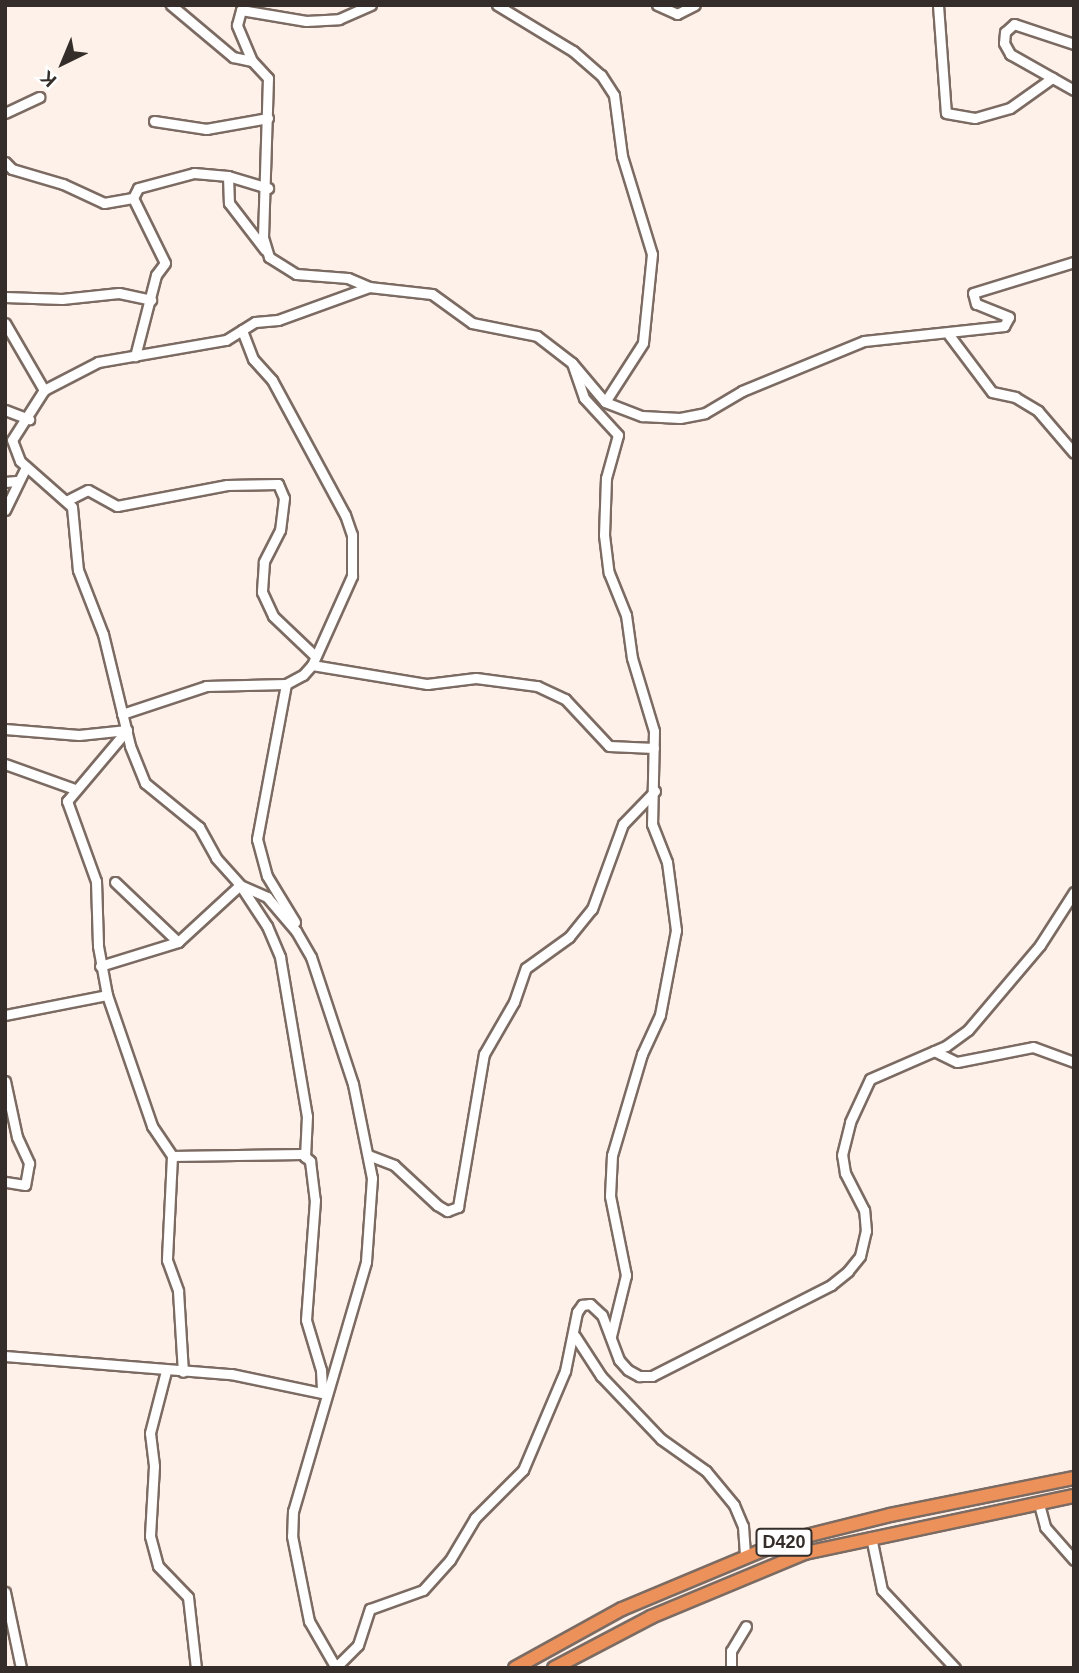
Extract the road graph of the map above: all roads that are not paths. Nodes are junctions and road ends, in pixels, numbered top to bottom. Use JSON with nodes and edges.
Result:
{"nodes":[{"id":1,"x":171,"y":5,"type":"edge"},
{"id":2,"x":371,"y":5,"type":"edge"},
{"id":3,"x":497,"y":5,"type":"edge"},
{"id":4,"x":656,"y":5,"type":"edge"},
{"id":5,"x":695,"y":5,"type":"edge"},
{"id":6,"x":938,"y":5,"type":"edge"},
{"id":7,"x":1074,"y":44,"type":"edge"},
{"id":8,"x":252,"y":61,"type":"junction"},
{"id":9,"x":1052,"y":78,"type":"junction"},
{"id":10,"x":1074,"y":90,"type":"edge"},
{"id":11,"x":40,"y":97,"type":"dead end"},
{"id":12,"x":5,"y":113,"type":"edge"},
{"id":13,"x":268,"y":118,"type":"junction"},
{"id":14,"x":154,"y":121,"type":"dead end"},
{"id":15,"x":5,"y":162,"type":"edge"},
{"id":16,"x":228,"y":176,"type":"junction"},
{"id":17,"x":268,"y":188,"type":"junction"},
{"id":18,"x":133,"y":198,"type":"junction"},
{"id":19,"x":265,"y":250,"type":"junction"},
{"id":20,"x":1074,"y":262,"type":"edge"},
{"id":21,"x":369,"y":287,"type":"junction"},
{"id":22,"x":5,"y":297,"type":"edge"},
{"id":23,"x":151,"y":300,"type":"junction"},
{"id":24,"x":5,"y":323,"type":"edge"},
{"id":25,"x":242,"y":330,"type":"junction"},
{"id":26,"x":949,"y":335,"type":"junction"},
{"id":27,"x":135,"y":356,"type":"junction"},
{"id":28,"x":572,"y":363,"type":"junction"},
{"id":29,"x":44,"y":390,"type":"junction"},
{"id":30,"x":605,"y":402,"type":"junction"},
{"id":31,"x":5,"y":410,"type":"edge"},
{"id":32,"x":29,"y":419,"type":"junction"},
{"id":33,"x":1074,"y":453,"type":"edge"},
{"id":34,"x":26,"y":467,"type":"junction"},
{"id":35,"x":16,"y":481,"type":"junction"},
{"id":36,"x":5,"y":482,"type":"edge"},
{"id":37,"x":68,"y":500,"type":"junction"},
{"id":38,"x":5,"y":510,"type":"edge"},
{"id":39,"x":313,"y":661,"type":"junction"},
{"id":40,"x":286,"y":684,"type":"junction"},
{"id":41,"x":122,"y":714,"type":"junction"},
{"id":42,"x":5,"y":729,"type":"edge"},
{"id":43,"x":127,"y":730,"type":"junction"},
{"id":44,"x":654,"y":748,"type":"junction"},
{"id":45,"x":5,"y":764,"type":"edge"},
{"id":46,"x":75,"y":789,"type":"junction"},
{"id":47,"x":655,"y":791,"type":"junction"},
{"id":48,"x":115,"y":883,"type":"dead end"},
{"id":49,"x":240,"y":885,"type":"junction"},
{"id":50,"x":1074,"y":892,"type":"edge"},
{"id":51,"x":296,"y":931,"type":"junction"},
{"id":52,"x":178,"y":942,"type":"junction"},
{"id":53,"x":100,"y":966,"type":"junction"},
{"id":54,"x":107,"y":995,"type":"junction"},
{"id":55,"x":5,"y":1015,"type":"edge"},
{"id":56,"x":934,"y":1051,"type":"junction"},
{"id":57,"x":1074,"y":1062,"type":"edge"},
{"id":58,"x":5,"y":1081,"type":"edge"},
{"id":59,"x":368,"y":1155,"type":"junction"},
{"id":60,"x":172,"y":1156,"type":"junction"},
{"id":61,"x":305,"y":1157,"type":"junction"},
{"id":62,"x":5,"y":1182,"type":"edge"},
{"id":63,"x":575,"y":1336,"type":"junction"},
{"id":64,"x":611,"y":1337,"type":"junction"},
{"id":65,"x":5,"y":1356,"type":"edge"},
{"id":66,"x":166,"y":1371,"type":"junction"},
{"id":67,"x":183,"y":1372,"type":"junction"},
{"id":68,"x":325,"y":1393,"type":"junction"},
{"id":69,"x":1074,"y":1478,"type":"edge"},
{"id":70,"x":1074,"y":1496,"type":"edge"},
{"id":71,"x":1039,"y":1504,"type":"junction"},
{"id":72,"x":872,"y":1537,"type":"junction"},
{"id":73,"x":745,"y":1555,"type":"junction"},
{"id":74,"x":1074,"y":1560,"type":"edge"},
{"id":75,"x":5,"y":1592,"type":"edge"},
{"id":76,"x":747,"y":1626,"type":"dead end"},
{"id":77,"x":336,"y":1667,"type":"edge"},
{"id":78,"x":21,"y":1668,"type":"edge"},
{"id":79,"x":196,"y":1668,"type":"edge"},
{"id":80,"x":515,"y":1668,"type":"edge"},
{"id":81,"x":554,"y":1668,"type":"edge"},
{"id":82,"x":731,"y":1668,"type":"edge"},
{"id":83,"x":955,"y":1668,"type":"edge"}],
"edges":[{"from":1,"to":8,"type":"street"},
{"from":2,"to":8,"type":"street"},
{"from":3,"to":30,"type":"street"},
{"from":4,"to":5,"type":"street"},
{"from":6,"to":9,"type":"street"},
{"from":7,"to":9,"type":"street"},
{"from":8,"to":13,"type":"street"},
{"from":9,"to":10,"type":"street"},
{"from":11,"to":12,"type":"street"},
{"from":13,"to":14,"type":"street"},
{"from":13,"to":17,"type":"street"},
{"from":15,"to":18,"type":"street"},
{"from":16,"to":17,"type":"street"},
{"from":16,"to":18,"type":"street"},
{"from":16,"to":19,"type":"street"},
{"from":17,"to":19,"type":"street"},
{"from":18,"to":23,"type":"street"},
{"from":19,"to":21,"type":"street"},
{"from":20,"to":26,"type":"street"},
{"from":21,"to":25,"type":"street"},
{"from":21,"to":28,"type":"street"},
{"from":22,"to":23,"type":"street"},
{"from":23,"to":27,"type":"street"},
{"from":24,"to":29,"type":"street"},
{"from":25,"to":27,"type":"street"},
{"from":25,"to":39,"type":"street"},
{"from":26,"to":30,"type":"street"},
{"from":26,"to":33,"type":"street"},
{"from":27,"to":29,"type":"street"},
{"from":28,"to":30,"type":"street"},
{"from":28,"to":44,"type":"street"},
{"from":29,"to":32,"type":"street"},
{"from":31,"to":32,"type":"street"},
{"from":32,"to":34,"type":"street"},
{"from":34,"to":35,"type":"street"},
{"from":34,"to":37,"type":"street"},
{"from":35,"to":36,"type":"street"},
{"from":35,"to":38,"type":"street"},
{"from":37,"to":39,"type":"street"},
{"from":37,"to":41,"type":"street"},
{"from":39,"to":40,"type":"street"},
{"from":39,"to":44,"type":"street"},
{"from":40,"to":41,"type":"street"},
{"from":40,"to":51,"type":"street"},
{"from":41,"to":43,"type":"street"},
{"from":42,"to":43,"type":"street"},
{"from":43,"to":46,"type":"street"},
{"from":43,"to":49,"type":"street"},
{"from":44,"to":47,"type":"street"},
{"from":45,"to":46,"type":"street"},
{"from":46,"to":53,"type":"street"},
{"from":47,"to":59,"type":"street"},
{"from":47,"to":64,"type":"street"},
{"from":48,"to":52,"type":"street"},
{"from":49,"to":51,"type":"street"},
{"from":49,"to":52,"type":"street"},
{"from":49,"to":61,"type":"street"},
{"from":50,"to":56,"type":"street"},
{"from":51,"to":59,"type":"street"},
{"from":52,"to":53,"type":"street"},
{"from":53,"to":54,"type":"street"},
{"from":54,"to":55,"type":"street"},
{"from":54,"to":60,"type":"street"},
{"from":56,"to":57,"type":"street"},
{"from":56,"to":64,"type":"street"},
{"from":58,"to":62,"type":"street"},
{"from":59,"to":68,"type":"street"},
{"from":60,"to":61,"type":"street"},
{"from":60,"to":67,"type":"street"},
{"from":61,"to":68,"type":"street"},
{"from":63,"to":64,"type":"street"},
{"from":63,"to":73,"type":"street"},
{"from":63,"to":77,"type":"street"},
{"from":65,"to":66,"type":"street"},
{"from":66,"to":67,"type":"street"},
{"from":66,"to":79,"type":"street"},
{"from":67,"to":68,"type":"street"},
{"from":68,"to":77,"type":"street"},
{"from":69,"to":73,"type":"highway","number":"D420"},
{"from":70,"to":71,"type":"highway","number":"D420"},
{"from":71,"to":72,"type":"highway","number":"D420"},
{"from":71,"to":74,"type":"street"},
{"from":72,"to":81,"type":"highway","number":"D420"},
{"from":72,"to":83,"type":"street"},
{"from":73,"to":80,"type":"highway","number":"D420"},
{"from":75,"to":78,"type":"street"},
{"from":76,"to":82,"type":"street"}]}
